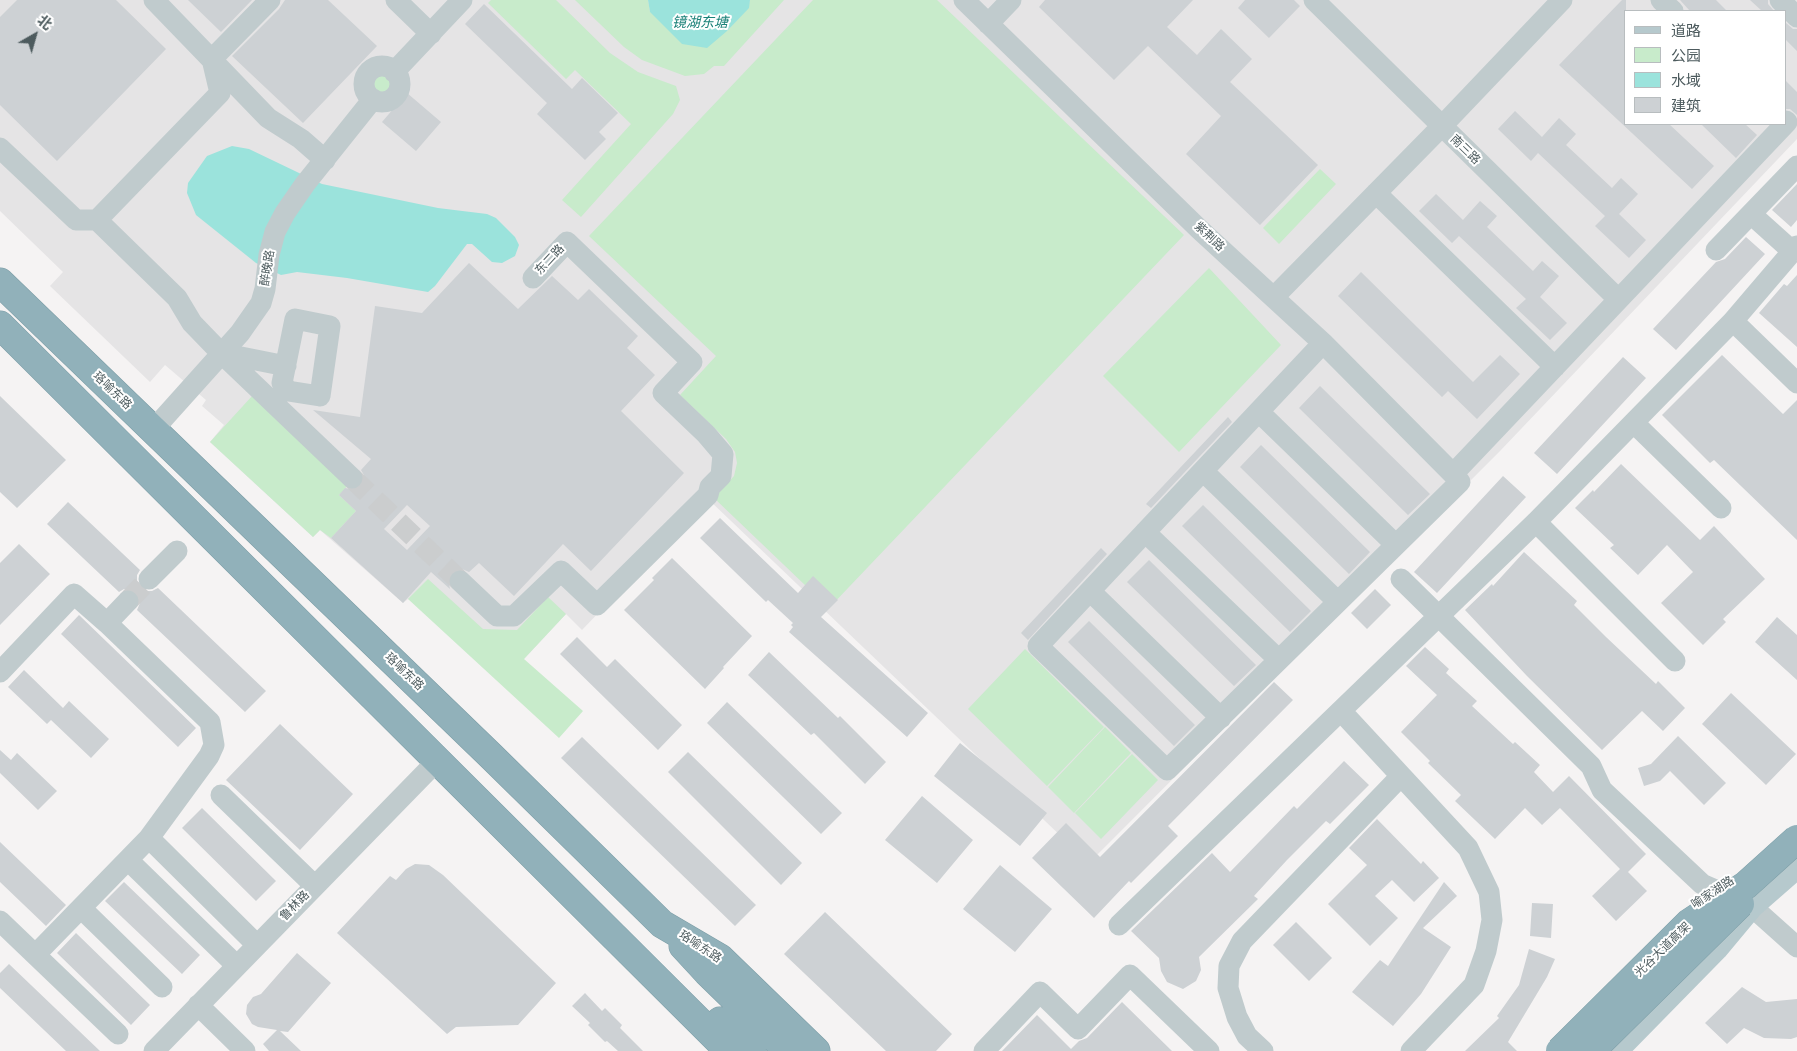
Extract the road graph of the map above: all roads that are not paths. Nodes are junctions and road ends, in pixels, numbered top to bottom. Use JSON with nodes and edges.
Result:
{"nodes":[{"id":1,"x":154,"y":0,"type":"edge"},
{"id":2,"x":270,"y":0,"type":"edge"},
{"id":3,"x":396,"y":0,"type":"edge"},
{"id":4,"x":462,"y":0,"type":"edge"},
{"id":5,"x":964,"y":0,"type":"edge"},
{"id":6,"x":1011,"y":0,"type":"edge"},
{"id":7,"x":1314,"y":0,"type":"edge"},
{"id":8,"x":1562,"y":0,"type":"edge"},
{"id":9,"x":1661,"y":0,"type":"edge"},
{"id":10,"x":1672,"y":10,"type":"edge"},
{"id":11,"x":988,"y":24,"type":"junction"},
{"id":12,"x":431,"y":34,"type":"junction"},
{"id":13,"x":212,"y":59,"type":"junction"},
{"id":14,"x":1784,"y":125,"type":"edge"},
{"id":15,"x":1441,"y":127,"type":"junction"},
{"id":16,"x":0,"y":148,"type":"edge"},
{"id":17,"x":325,"y":160,"type":"junction"},
{"id":18,"x":1797,"y":166,"type":"edge"},
{"id":19,"x":1376,"y":193,"type":"junction"},
{"id":20,"x":1751,"y":214,"type":"junction"},
{"id":21,"x":97,"y":220,"type":"junction"},
{"id":22,"x":1795,"y":249,"type":"edge"},
{"id":23,"x":1716,"y":250,"type":"dead end"},
{"id":24,"x":533,"y":278,"type":"dead end"},
{"id":25,"x":0,"y":282,"type":"edge"},
{"id":26,"x":1274,"y":297,"type":"junction"},
{"id":27,"x":1618,"y":299,"type":"junction"},
{"id":28,"x":1733,"y":321,"type":"junction"},
{"id":29,"x":0,"y":326,"type":"edge"},
{"id":30,"x":1323,"y":344,"type":"junction"},
{"id":31,"x":222,"y":353,"type":"junction"},
{"id":32,"x":286,"y":366,"type":"junction"},
{"id":33,"x":1555,"y":366,"type":"junction"},
{"id":34,"x":1797,"y":383,"type":"edge"},
{"id":35,"x":1259,"y":412,"type":"junction"},
{"id":36,"x":1634,"y":423,"type":"junction"},
{"id":37,"x":153,"y":430,"type":"junction"},
{"id":38,"x":1203,"y":471,"type":"junction"},
{"id":39,"x":1452,"y":474,"type":"junction"},
{"id":40,"x":352,"y":478,"type":"tunnel mouth"},
{"id":41,"x":1721,"y":508,"type":"dead end"},
{"id":42,"x":1536,"y":522,"type":"junction"},
{"id":43,"x":1145,"y":532,"type":"junction"},
{"id":44,"x":1396,"y":545,"type":"junction"},
{"id":45,"x":177,"y":551,"type":"dead end"},
{"id":46,"x":149,"y":579,"type":"tunnel mouth"},
{"id":47,"x":1401,"y":579,"type":"dead end"},
{"id":48,"x":460,"y":581,"type":"tunnel mouth"},
{"id":49,"x":1090,"y":591,"type":"junction"},
{"id":50,"x":128,"y":601,"type":"tunnel mouth"},
{"id":51,"x":1338,"y":602,"type":"junction"},
{"id":52,"x":1439,"y":616,"type":"junction"},
{"id":53,"x":107,"y":622,"type":"junction"},
{"id":54,"x":1279,"y":660,"type":"junction"},
{"id":55,"x":1676,"y":661,"type":"dead end"},
{"id":56,"x":0,"y":672,"type":"edge"},
{"id":57,"x":1341,"y":711,"type":"junction"},
{"id":58,"x":1221,"y":718,"type":"junction"},
{"id":59,"x":437,"y":761,"type":"junction"},
{"id":60,"x":1401,"y":776,"type":"junction"},
{"id":61,"x":221,"y":795,"type":"dead end"},
{"id":62,"x":1797,"y":824,"type":"edge"},
{"id":63,"x":150,"y":838,"type":"junction"},
{"id":64,"x":1797,"y":839,"type":"edge"},
{"id":65,"x":1797,"y":852,"type":"edge"},
{"id":66,"x":129,"y":861,"type":"junction"},
{"id":67,"x":1797,"y":864,"type":"edge"},
{"id":68,"x":315,"y":886,"type":"junction"},
{"id":69,"x":1717,"y":890,"type":"junction"},
{"id":70,"x":1750,"y":905,"type":"junction"},
{"id":71,"x":81,"y":908,"type":"junction"},
{"id":72,"x":0,"y":921,"type":"edge"},
{"id":73,"x":662,"y":924,"type":"junction"},
{"id":74,"x":1119,"y":925,"type":"dead end"},
{"id":75,"x":257,"y":945,"type":"junction"},
{"id":76,"x":1797,"y":948,"type":"edge"},
{"id":77,"x":36,"y":954,"type":"junction"},
{"id":78,"x":631,"y":954,"type":"junction"},
{"id":79,"x":237,"y":966,"type":"junction"},
{"id":80,"x":162,"y":987,"type":"dead end"},
{"id":81,"x":719,"y":1003,"type":"junction"},
{"id":82,"x":198,"y":1005,"type":"junction"},
{"id":83,"x":118,"y":1034,"type":"dead end"},
{"id":84,"x":154,"y":1051,"type":"edge"},
{"id":85,"x":245,"y":1051,"type":"edge"},
{"id":86,"x":729,"y":1051,"type":"edge"},
{"id":87,"x":752,"y":1051,"type":"edge"},
{"id":88,"x":788,"y":1051,"type":"edge"},
{"id":89,"x":816,"y":1051,"type":"edge"},
{"id":90,"x":984,"y":1051,"type":"edge"},
{"id":91,"x":1209,"y":1051,"type":"edge"},
{"id":92,"x":1263,"y":1051,"type":"edge"},
{"id":93,"x":1411,"y":1051,"type":"edge"},
{"id":94,"x":1547,"y":1051,"type":"edge"},
{"id":95,"x":1560,"y":1051,"type":"edge"},
{"id":96,"x":1591,"y":1051,"type":"edge"},
{"id":97,"x":1613,"y":1051,"type":"edge"}],
"edges":[{"from":1,"to":13,"type":"street"},
{"from":2,"to":13,"type":"street"},
{"from":3,"to":12,"type":"street"},
{"from":4,"to":12,"type":"street","name":"醉晚路"},
{"from":5,"to":11,"type":"street","name":"紫荆路"},
{"from":6,"to":11,"type":"street"},
{"from":7,"to":15,"type":"street","name":"南三路"},
{"from":8,"to":15,"type":"street"},
{"from":9,"to":10,"type":"street"},
{"from":11,"to":26,"type":"street","name":"紫荆路"},
{"from":12,"to":17,"type":"street","name":"醉晚路"},
{"from":13,"to":17,"type":"street"},
{"from":13,"to":21,"type":"street"},
{"from":14,"to":27,"type":"street"},
{"from":15,"to":19,"type":"street"},
{"from":15,"to":27,"type":"street","name":"南三路"},
{"from":16,"to":21,"type":"street"},
{"from":17,"to":31,"type":"street","name":"醉晚路"},
{"from":18,"to":20,"type":"street"},
{"from":19,"to":26,"type":"street"},
{"from":19,"to":33,"type":"street"},
{"from":20,"to":22,"type":"street"},
{"from":20,"to":23,"type":"street"},
{"from":21,"to":31,"type":"street"},
{"from":22,"to":28,"type":"street"},
{"from":24,"to":48,"type":"street","name":"东二路"},
{"from":25,"to":37,"type":"highway","name":"珞喻东路"},
{"from":26,"to":30,"type":"street","name":"紫荆路"},
{"from":27,"to":33,"type":"street"},
{"from":28,"to":34,"type":"street"},
{"from":28,"to":36,"type":"street"},
{"from":29,"to":59,"type":"highway"},
{"from":30,"to":35,"type":"street"},
{"from":30,"to":39,"type":"street","name":"紫荆路"},
{"from":31,"to":32,"type":"street"},
{"from":31,"to":37,"type":"street","name":"醉晚路"},
{"from":31,"to":40,"type":"street"},
{"from":32,"to":32,"type":"street"},
{"from":33,"to":39,"type":"street"},
{"from":35,"to":38,"type":"street"},
{"from":35,"to":44,"type":"street"},
{"from":36,"to":41,"type":"street"},
{"from":36,"to":42,"type":"street"},
{"from":37,"to":73,"type":"highway","name":"珞喻东路"},
{"from":38,"to":43,"type":"street"},
{"from":38,"to":51,"type":"street"},
{"from":39,"to":44,"type":"street"},
{"from":42,"to":52,"type":"street"},
{"from":42,"to":55,"type":"street"},
{"from":43,"to":49,"type":"street"},
{"from":43,"to":54,"type":"street"},
{"from":44,"to":51,"type":"street"},
{"from":45,"to":46,"type":"street"},
{"from":47,"to":52,"type":"street"},
{"from":49,"to":58,"type":"street"},
{"from":49,"to":58,"type":"street"},
{"from":50,"to":53,"type":"street"},
{"from":51,"to":54,"type":"street"},
{"from":52,"to":57,"type":"street"},
{"from":52,"to":69,"type":"street"},
{"from":53,"to":56,"type":"street"},
{"from":53,"to":63,"type":"street"},
{"from":54,"to":58,"type":"street"},
{"from":57,"to":60,"type":"street"},
{"from":57,"to":74,"type":"street"},
{"from":59,"to":68,"type":"street","name":"鲁林路"},
{"from":59,"to":78,"type":"highway"},
{"from":60,"to":92,"type":"street"},
{"from":60,"to":93,"type":"street"},
{"from":61,"to":68,"type":"street"},
{"from":62,"to":69,"type":"main road","name":"喻家湖路"},
{"from":63,"to":66,"type":"street"},
{"from":63,"to":75,"type":"street"},
{"from":64,"to":95,"type":"highway","name":"光谷大道高架","bridge":true},
{"from":65,"to":96,"type":"highway","name":"光谷大道高架","bridge":true},
{"from":66,"to":71,"type":"street"},
{"from":66,"to":79,"type":"street"},
{"from":67,"to":70,"type":"main road"},
{"from":68,"to":75,"type":"street","name":"鲁林路"},
{"from":69,"to":70,"type":"street"},
{"from":69,"to":94,"type":"main road","name":"喻家湖路"},
{"from":70,"to":76,"type":"street"},
{"from":70,"to":97,"type":"main road"},
{"from":71,"to":77,"type":"street"},
{"from":71,"to":80,"type":"street"},
{"from":72,"to":77,"type":"street"},
{"from":73,"to":81,"type":"highway"},
{"from":73,"to":89,"type":"highway","name":"珞喻东路"},
{"from":75,"to":79,"type":"street","name":"鲁林路"},
{"from":77,"to":83,"type":"street"},
{"from":78,"to":81,"type":"highway"},
{"from":78,"to":86,"type":"highway"},
{"from":79,"to":82,"type":"street","name":"鲁林路"},
{"from":81,"to":87,"type":"highway"},
{"from":81,"to":88,"type":"highway"},
{"from":82,"to":84,"type":"street","name":"鲁林路"},
{"from":82,"to":85,"type":"street"},
{"from":90,"to":91,"type":"street"}]}
